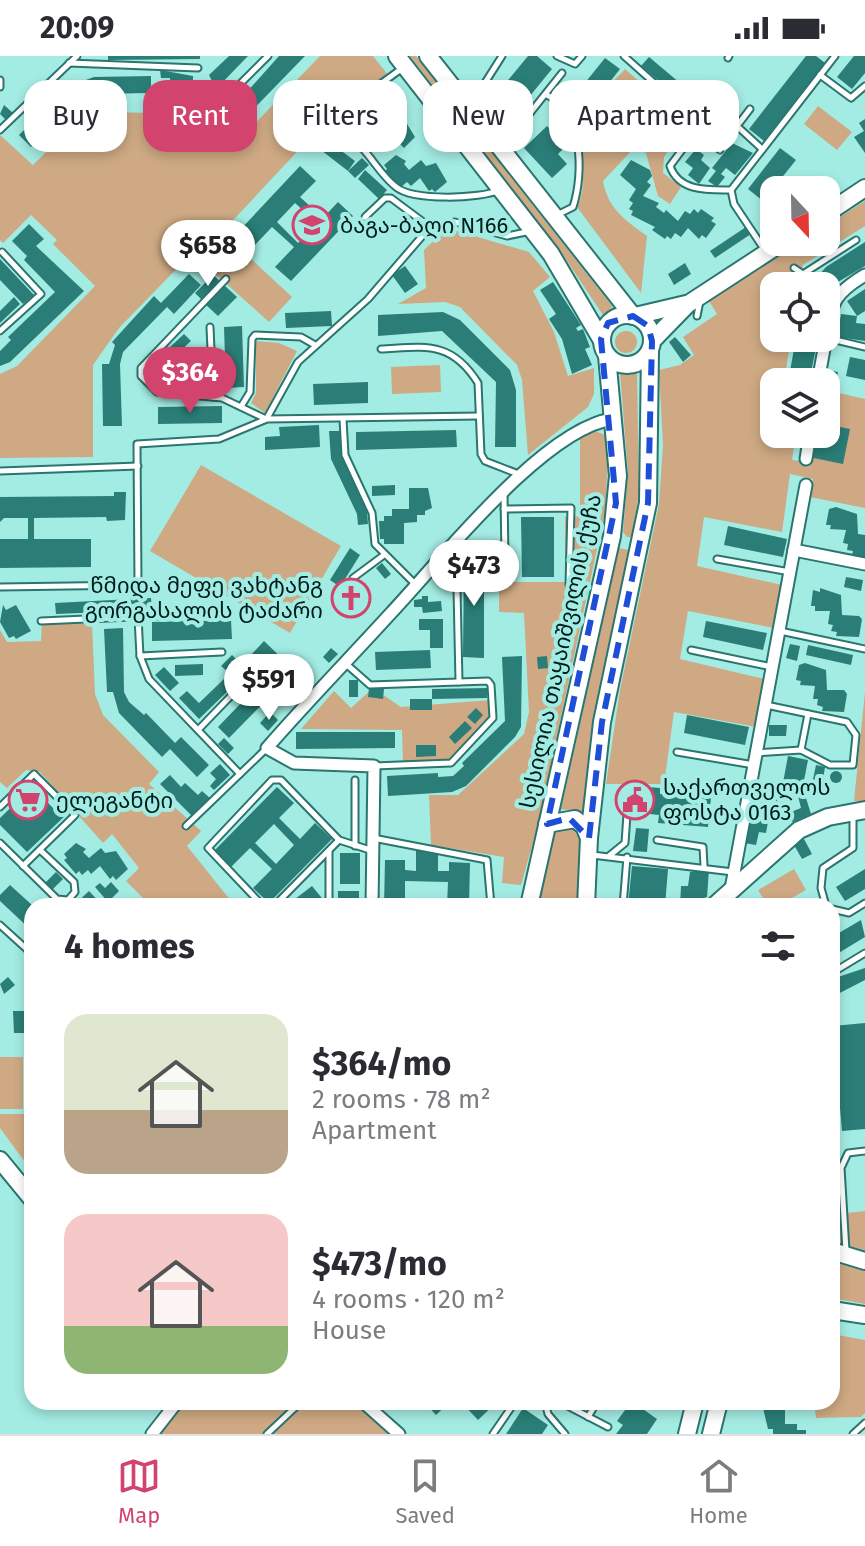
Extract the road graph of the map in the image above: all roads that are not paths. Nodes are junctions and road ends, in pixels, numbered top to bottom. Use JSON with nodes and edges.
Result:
{"nodes":[{"id":1,"x":77,"y":56,"type":"edge"},
{"id":2,"x":268,"y":56,"type":"edge"},
{"id":3,"x":428,"y":56,"type":"edge"},
{"id":4,"x":502,"y":56,"type":"edge"},
{"id":5,"x":557,"y":56,"type":"edge"},
{"id":6,"x":582,"y":56,"type":"edge"},
{"id":7,"x":624,"y":56,"type":"edge"},
{"id":8,"x":835,"y":56,"type":"edge"},
{"id":9,"x":401,"y":61,"type":"edge"},
{"id":10,"x":69,"y":63,"type":"junction"},
{"id":11,"x":198,"y":68,"type":"dead end"},
{"id":12,"x":562,"y":73,"type":"dead end"},
{"id":13,"x":820,"y":75,"type":"junction"},
{"id":14,"x":0,"y":80,"type":"edge"},
{"id":15,"x":244,"y":80,"type":"edge"},
{"id":16,"x":446,"y":80,"type":"edge"},
{"id":17,"x":487,"y":80,"type":"edge"},
{"id":18,"x":651,"y":80,"type":"edge"},
{"id":19,"x":865,"y":86,"type":"edge"},
{"id":20,"x":0,"y":87,"type":"edge"},
{"id":21,"x":547,"y":95,"type":"junction"},
{"id":22,"x":750,"y":109,"type":"dead end"},
{"id":23,"x":533,"y":111,"type":"edge"},
{"id":24,"x":0,"y":130,"type":"edge"},
{"id":25,"x":762,"y":149,"type":"junction"},
{"id":26,"x":502,"y":152,"type":"edge"},
{"id":27,"x":679,"y":152,"type":"edge"},
{"id":28,"x":865,"y":188,"type":"edge"},
{"id":29,"x":502,"y":189,"type":"junction"},
{"id":30,"x":731,"y":190,"type":"junction"},
{"id":31,"x":840,"y":205,"type":"edge"},
{"id":32,"x":365,"y":217,"type":"dead end"},
{"id":33,"x":553,"y":217,"type":"junction"},
{"id":34,"x":430,"y":227,"type":"junction"},
{"id":35,"x":533,"y":230,"type":"junction"},
{"id":36,"x":856,"y":240,"type":"dead end"},
{"id":37,"x":760,"y":243,"type":"edge"},
{"id":38,"x":2,"y":252,"type":"dead end"},
{"id":39,"x":763,"y":256,"type":"edge"},
{"id":40,"x":794,"y":268,"type":"dead end"},
{"id":41,"x":800,"y":272,"type":"edge"},
{"id":42,"x":806,"y":272,"type":"edge"},
{"id":43,"x":865,"y":275,"type":"edge"},
{"id":44,"x":226,"y":279,"type":"dead end"},
{"id":45,"x":840,"y":290,"type":"edge"},
{"id":46,"x":695,"y":305,"type":"junction"},
{"id":47,"x":634,"y":316,"type":"junction"},
{"id":48,"x":210,"y":327,"type":"dead end"},
{"id":49,"x":0,"y":331,"type":"edge"},
{"id":50,"x":601,"y":339,"type":"junction"},
{"id":51,"x":840,"y":341,"type":"edge"},
{"id":52,"x":315,"y":345,"type":"junction"},
{"id":53,"x":651,"y":346,"type":"junction"},
{"id":54,"x":865,"y":347,"type":"edge"},
{"id":55,"x":381,"y":349,"type":"dead end"},
{"id":56,"x":607,"y":356,"type":"junction"},
{"id":57,"x":213,"y":397,"type":"junction"},
{"id":58,"x":242,"y":405,"type":"junction"},
{"id":59,"x":479,"y":416,"type":"junction"},
{"id":60,"x":267,"y":419,"type":"junction"},
{"id":61,"x":343,"y":419,"type":"junction"},
{"id":62,"x":613,"y":419,"type":"junction"},
{"id":63,"x":808,"y":448,"type":"edge"},
{"id":64,"x":806,"y":459,"type":"dead end"},
{"id":65,"x":138,"y":466,"type":"junction"},
{"id":66,"x":0,"y":471,"type":"edge"},
{"id":67,"x":522,"y":475,"type":"junction"},
{"id":68,"x":806,"y":485,"type":"dead end"},
{"id":69,"x":504,"y":491,"type":"junction"},
{"id":70,"x":504,"y":509,"type":"junction"},
{"id":71,"x":612,"y":536,"type":"junction"},
{"id":72,"x":456,"y":539,"type":"junction"},
{"id":73,"x":641,"y":542,"type":"junction"},
{"id":74,"x":794,"y":550,"type":"junction"},
{"id":75,"x":384,"y":555,"type":"junction"},
{"id":76,"x":717,"y":559,"type":"dead end"},
{"id":77,"x":505,"y":561,"type":"dead end"},
{"id":78,"x":865,"y":564,"type":"edge"},
{"id":79,"x":790,"y":572,"type":"junction"},
{"id":80,"x":353,"y":578,"type":"dead end"},
{"id":81,"x":416,"y":585,"type":"junction"},
{"id":82,"x":569,"y":585,"type":"dead end"},
{"id":83,"x":0,"y":587,"type":"edge"},
{"id":84,"x":199,"y":614,"type":"dead end"},
{"id":85,"x":138,"y":617,"type":"junction"},
{"id":86,"x":41,"y":621,"type":"dead end"},
{"id":87,"x":779,"y":630,"type":"junction"},
{"id":88,"x":865,"y":649,"type":"edge"},
{"id":89,"x":691,"y":650,"type":"dead end"},
{"id":90,"x":222,"y":652,"type":"dead end"},
{"id":91,"x":140,"y":656,"type":"junction"},
{"id":92,"x":344,"y":662,"type":"junction"},
{"id":93,"x":772,"y":667,"type":"junction"},
{"id":94,"x":252,"y":674,"type":"dead end"},
{"id":95,"x":459,"y":682,"type":"junction"},
{"id":96,"x":765,"y":705,"type":"junction"},
{"id":97,"x":808,"y":714,"type":"junction"},
{"id":98,"x":198,"y":730,"type":"junction"},
{"id":99,"x":267,"y":748,"type":"junction"},
{"id":100,"x":801,"y":750,"type":"junction"},
{"id":101,"x":677,"y":752,"type":"dead end"},
{"id":102,"x":755,"y":759,"type":"junction"},
{"id":103,"x":374,"y":766,"type":"junction"},
{"id":104,"x":240,"y":774,"type":"junction"},
{"id":105,"x":355,"y":780,"type":"dead end"},
{"id":106,"x":629,"y":786,"type":"dead end"},
{"id":107,"x":0,"y":807,"type":"edge"},
{"id":108,"x":859,"y":811,"type":"edge"},
{"id":109,"x":547,"y":824,"type":"junction"},
{"id":110,"x":186,"y":826,"type":"dead end"},
{"id":111,"x":339,"y":840,"type":"junction"},
{"id":112,"x":657,"y":840,"type":"dead end"},
{"id":113,"x":0,"y":843,"type":"edge"},
{"id":114,"x":372,"y":844,"type":"junction"},
{"id":115,"x":355,"y":846,"type":"junction"},
{"id":116,"x":588,"y":847,"type":"junction"},
{"id":117,"x":40,"y":850,"type":"junction"},
{"id":118,"x":329,"y":850,"type":"junction"},
{"id":119,"x":608,"y":857,"type":"junction"},
{"id":120,"x":627,"y":857,"type":"junction"},
{"id":121,"x":23,"y":866,"type":"junction"},
{"id":122,"x":704,"y":866,"type":"junction"},
{"id":123,"x":732,"y":880,"type":"junction"},
{"id":124,"x":56,"y":898,"type":"edge"},
{"id":125,"x":70,"y":898,"type":"edge"},
{"id":126,"x":255,"y":898,"type":"edge"},
{"id":127,"x":282,"y":898,"type":"edge"},
{"id":128,"x":329,"y":898,"type":"edge"},
{"id":129,"x":372,"y":898,"type":"edge"},
{"id":130,"x":490,"y":898,"type":"edge"},
{"id":131,"x":531,"y":898,"type":"edge"},
{"id":132,"x":586,"y":898,"type":"edge"},
{"id":133,"x":624,"y":898,"type":"edge"},
{"id":134,"x":720,"y":898,"type":"edge"},
{"id":135,"x":824,"y":898,"type":"edge"},
{"id":136,"x":863,"y":905,"type":"edge"},
{"id":137,"x":840,"y":911,"type":"edge"},
{"id":138,"x":865,"y":913,"type":"edge"},
{"id":139,"x":0,"y":925,"type":"edge"},
{"id":140,"x":24,"y":947,"type":"edge"},
{"id":141,"x":865,"y":953,"type":"edge"},
{"id":142,"x":840,"y":968,"type":"edge"},
{"id":143,"x":865,"y":1151,"type":"edge"},
{"id":144,"x":0,"y":1160,"type":"edge"},
{"id":145,"x":24,"y":1190,"type":"edge"},
{"id":146,"x":840,"y":1211,"type":"edge"},
{"id":147,"x":840,"y":1254,"type":"edge"},
{"id":148,"x":865,"y":1261,"type":"edge"},
{"id":149,"x":840,"y":1311,"type":"edge"},
{"id":150,"x":865,"y":1315,"type":"edge"},
{"id":151,"x":171,"y":1410,"type":"edge"},
{"id":152,"x":292,"y":1410,"type":"edge"},
{"id":153,"x":372,"y":1410,"type":"edge"},
{"id":154,"x":510,"y":1410,"type":"edge"},
{"id":155,"x":547,"y":1410,"type":"edge"},
{"id":156,"x":575,"y":1410,"type":"edge"},
{"id":157,"x":592,"y":1410,"type":"edge"},
{"id":158,"x":693,"y":1410,"type":"edge"},
{"id":159,"x":717,"y":1410,"type":"edge"},
{"id":160,"x":588,"y":1417,"type":"junction"},
{"id":161,"x":865,"y":1423,"type":"edge"},
{"id":162,"x":608,"y":1427,"type":"dead end"},
{"id":163,"x":152,"y":1434,"type":"edge"},
{"id":164,"x":267,"y":1434,"type":"edge"},
{"id":165,"x":399,"y":1434,"type":"edge"},
{"id":166,"x":493,"y":1434,"type":"edge"},
{"id":167,"x":565,"y":1434,"type":"edge"},
{"id":168,"x":687,"y":1434,"type":"edge"},
{"id":169,"x":711,"y":1434,"type":"edge"},
{"id":170,"x":853,"y":1434,"type":"edge"}],
"edges":[{"from":1,"to":10,"type":"lane"},
{"from":2,"to":15,"type":"lane"},
{"from":3,"to":16,"type":"main road"},
{"from":4,"to":17,"type":"lane"},
{"from":5,"to":6,"type":"lane"},
{"from":7,"to":18,"type":"lane"},
{"from":8,"to":13,"type":"lane"},
{"from":9,"to":29,"type":"main road"},
{"from":9,"to":29,"type":"lane"},
{"from":10,"to":11,"type":"lane"},
{"from":10,"to":24,"type":"lane"},
{"from":12,"to":21,"type":"lane"},
{"from":13,"to":19,"type":"lane"},
{"from":13,"to":25,"type":"lane"},
{"from":14,"to":20,"type":"lane"},
{"from":21,"to":23,"type":"lane"},
{"from":21,"to":33,"type":"lane"},
{"from":22,"to":25,"type":"lane"},
{"from":25,"to":30,"type":"lane"},
{"from":26,"to":33,"type":"main road"},
{"from":27,"to":30,"type":"lane"},
{"from":28,"to":31,"type":"main road"},
{"from":29,"to":35,"type":"main road"},
{"from":30,"to":37,"type":"lane"},
{"from":32,"to":34,"type":"lane"},
{"from":33,"to":47,"type":"main road"},
{"from":34,"to":35,"type":"lane"},
{"from":34,"to":52,"type":"lane"},
{"from":35,"to":50,"type":"main road"},
{"from":36,"to":42,"type":"lane"},
{"from":38,"to":49,"type":"lane"},
{"from":39,"to":46,"type":"main road"},
{"from":40,"to":41,"type":"lane"},
{"from":43,"to":45,"type":"street"},
{"from":44,"to":57,"type":"lane"},
{"from":46,"to":47,"type":"main road"},
{"from":46,"to":53,"type":"main road"},
{"from":47,"to":50,"type":"main road"},
{"from":47,"to":53,"type":"main road"},
{"from":48,"to":57,"type":"lane"},
{"from":50,"to":56,"type":"main road"},
{"from":51,"to":54,"type":"lane"},
{"from":52,"to":58,"type":"lane"},
{"from":52,"to":60,"type":"lane"},
{"from":53,"to":56,"type":"main road"},
{"from":53,"to":73,"type":"main road"},
{"from":55,"to":59,"type":"lane"},
{"from":56,"to":62,"type":"main road","name":"სესილია თაყაიშვილის ქუჩა"},
{"from":57,"to":58,"type":"lane"},
{"from":58,"to":60,"type":"lane"},
{"from":59,"to":61,"type":"lane"},
{"from":59,"to":67,"type":"lane"},
{"from":60,"to":61,"type":"lane"},
{"from":60,"to":65,"type":"lane"},
{"from":61,"to":75,"type":"lane"},
{"from":62,"to":67,"type":"street"},
{"from":62,"to":71,"type":"main road","name":"სესილია თაყაიშვილის ქუჩა"},
{"from":63,"to":64,"type":"street"},
{"from":65,"to":66,"type":"lane"},
{"from":65,"to":83,"type":"lane"},
{"from":67,"to":69,"type":"street"},
{"from":68,"to":74,"type":"street"},
{"from":69,"to":70,"type":"lane"},
{"from":69,"to":72,"type":"street"},
{"from":70,"to":77,"type":"lane"},
{"from":70,"to":82,"type":"lane"},
{"from":71,"to":73,"type":"main road"},
{"from":71,"to":109,"type":"main road","name":"სესილია თაყაიშვილის ქუჩა"},
{"from":72,"to":81,"type":"street"},
{"from":72,"to":95,"type":"lane"},
{"from":73,"to":116,"type":"main road"},
{"from":74,"to":78,"type":"street"},
{"from":74,"to":79,"type":"street"},
{"from":75,"to":80,"type":"lane"},
{"from":75,"to":81,"type":"lane"},
{"from":76,"to":79,"type":"lane"},
{"from":79,"to":87,"type":"street"},
{"from":81,"to":92,"type":"street"},
{"from":84,"to":85,"type":"lane"},
{"from":85,"to":86,"type":"lane"},
{"from":85,"to":91,"type":"lane"},
{"from":87,"to":88,"type":"lane"},
{"from":87,"to":93,"type":"street"},
{"from":89,"to":93,"type":"lane"},
{"from":90,"to":91,"type":"lane"},
{"from":91,"to":98,"type":"lane"},
{"from":92,"to":95,"type":"lane"},
{"from":92,"to":99,"type":"street"},
{"from":93,"to":96,"type":"street"},
{"from":94,"to":98,"type":"lane"},
{"from":95,"to":103,"type":"lane"},
{"from":96,"to":97,"type":"lane"},
{"from":96,"to":102,"type":"street"},
{"from":97,"to":100,"type":"lane"},
{"from":97,"to":100,"type":"lane"},
{"from":98,"to":104,"type":"lane"},
{"from":99,"to":103,"type":"street"},
{"from":99,"to":104,"type":"lane"},
{"from":100,"to":102,"type":"lane"},
{"from":101,"to":102,"type":"lane"},
{"from":102,"to":123,"type":"street"},
{"from":103,"to":114,"type":"street"},
{"from":104,"to":110,"type":"lane"},
{"from":105,"to":115,"type":"lane"},
{"from":106,"to":119,"type":"lane"},
{"from":107,"to":117,"type":"lane"},
{"from":108,"to":123,"type":"main road"},
{"from":108,"to":135,"type":"lane"},
{"from":109,"to":116,"type":"main road"},
{"from":109,"to":131,"type":"main road","name":"სესილია თაყაიშვილის ქუჩა"},
{"from":111,"to":115,"type":"lane"},
{"from":111,"to":118,"type":"lane"},
{"from":111,"to":126,"type":"lane"},
{"from":112,"to":122,"type":"lane"},
{"from":113,"to":121,"type":"lane"},
{"from":114,"to":115,"type":"lane"},
{"from":114,"to":129,"type":"street"},
{"from":114,"to":130,"type":"lane"},
{"from":116,"to":119,"type":"lane"},
{"from":116,"to":132,"type":"main road"},
{"from":117,"to":121,"type":"lane"},
{"from":117,"to":125,"type":"lane"},
{"from":118,"to":127,"type":"lane"},
{"from":118,"to":128,"type":"lane"},
{"from":119,"to":120,"type":"lane"},
{"from":120,"to":122,"type":"lane"},
{"from":120,"to":133,"type":"lane"},
{"from":121,"to":124,"type":"lane"},
{"from":122,"to":123,"type":"lane"},
{"from":123,"to":134,"type":"main road"},
{"from":136,"to":137,"type":"lane"},
{"from":136,"to":138,"type":"lane"},
{"from":139,"to":140,"type":"lane"},
{"from":141,"to":142,"type":"lane"},
{"from":143,"to":146,"type":"lane"},
{"from":144,"to":145,"type":"main road"},
{"from":147,"to":148,"type":"main road"},
{"from":149,"to":150,"type":"main road"},
{"from":151,"to":163,"type":"street"},
{"from":152,"to":164,"type":"lane"},
{"from":153,"to":165,"type":"street"},
{"from":154,"to":166,"type":"lane"},
{"from":155,"to":167,"type":"lane"},
{"from":156,"to":160,"type":"lane"},
{"from":157,"to":160,"type":"lane"},
{"from":158,"to":168,"type":"main road"},
{"from":159,"to":169,"type":"main road"},
{"from":160,"to":162,"type":"lane"},
{"from":161,"to":170,"type":"lane"}]}
